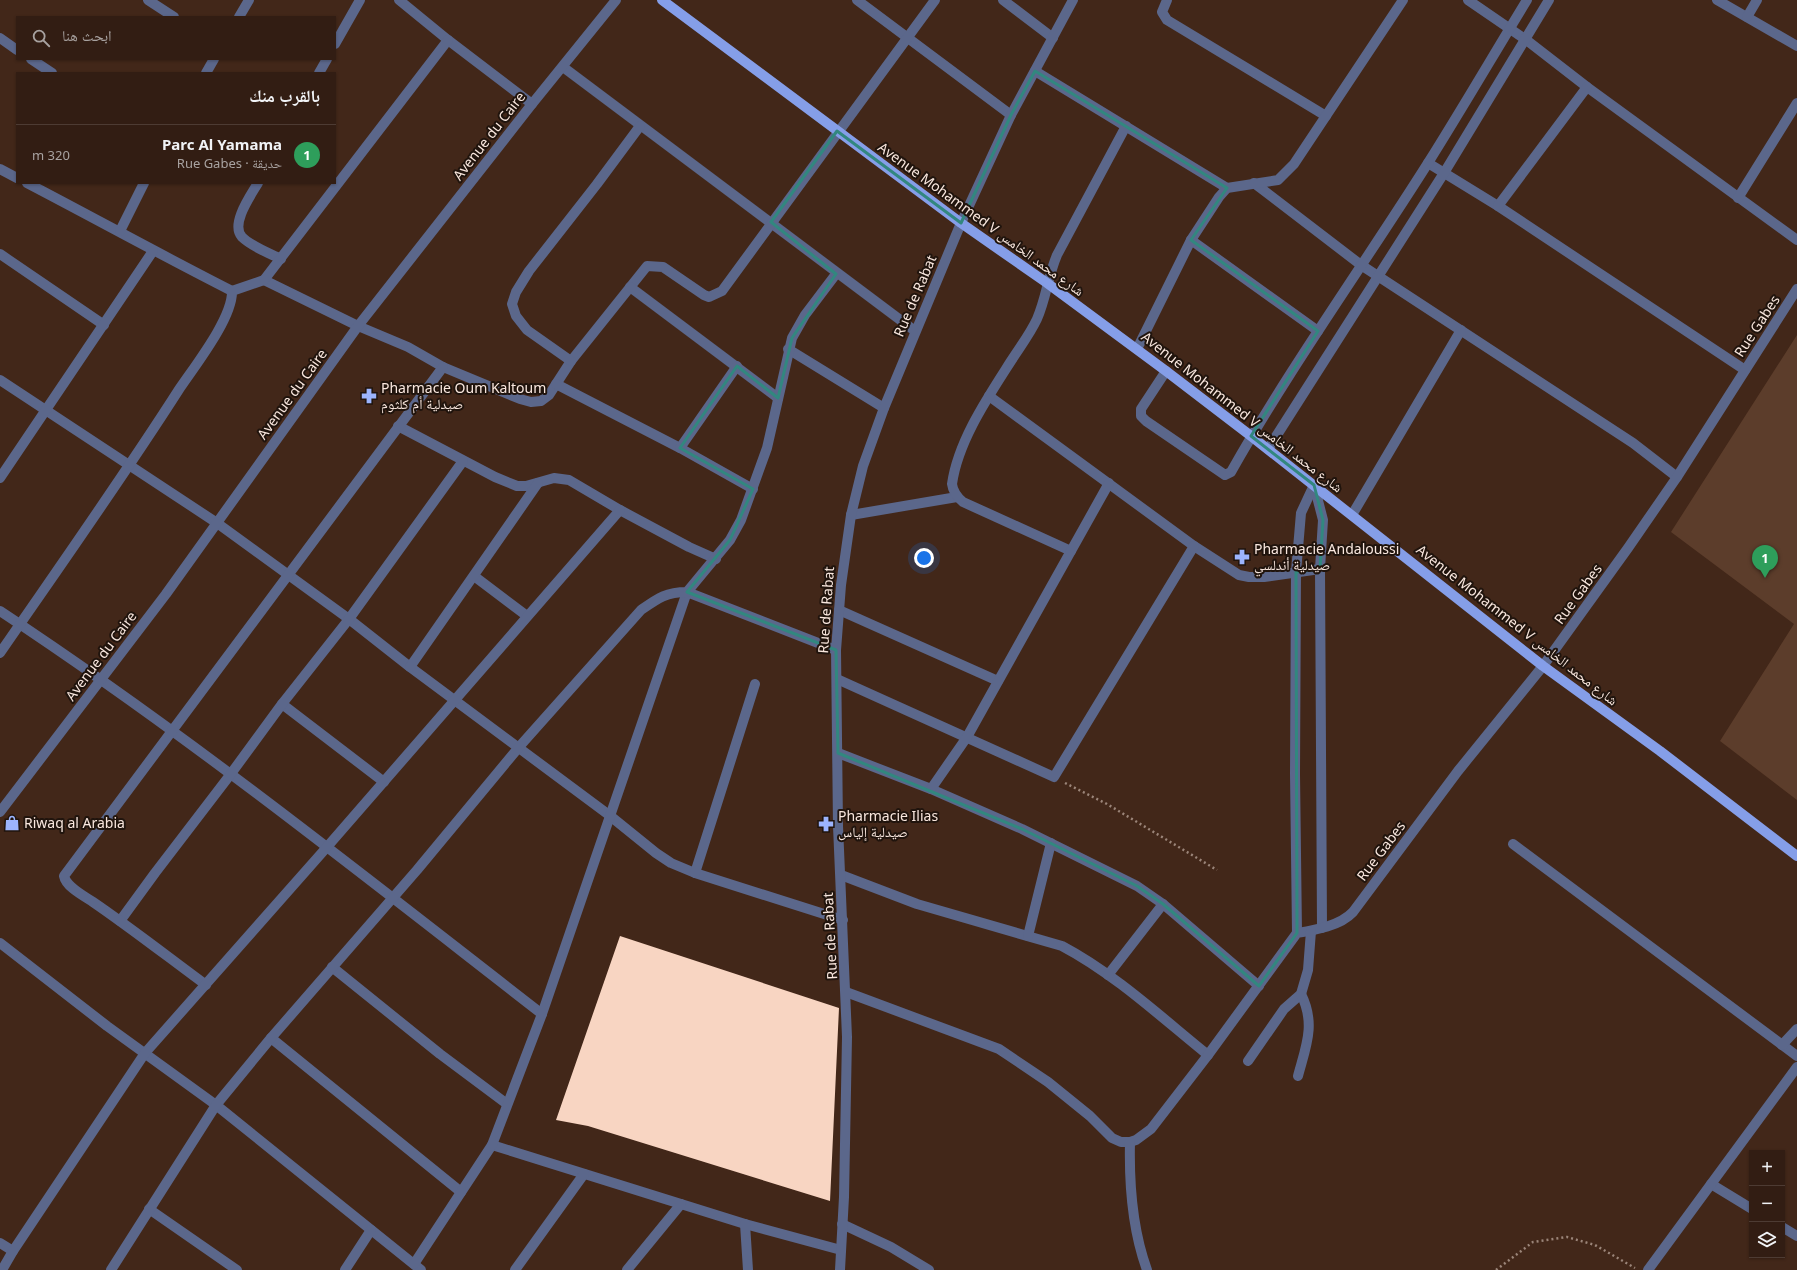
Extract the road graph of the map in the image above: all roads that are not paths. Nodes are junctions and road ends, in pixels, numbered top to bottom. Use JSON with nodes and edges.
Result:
{"nodes":[{"id":1,"x":148,"y":0,"type":"edge"},
{"id":2,"x":249,"y":0,"type":"edge"},
{"id":3,"x":360,"y":0,"type":"edge"},
{"id":4,"x":399,"y":0,"type":"edge"},
{"id":5,"x":616,"y":0,"type":"edge"},
{"id":6,"x":662,"y":0,"type":"edge"},
{"id":7,"x":857,"y":0,"type":"edge"},
{"id":8,"x":935,"y":0,"type":"edge"},
{"id":9,"x":1003,"y":0,"type":"edge"},
{"id":10,"x":1073,"y":0,"type":"edge"},
{"id":11,"x":1167,"y":0,"type":"edge"},
{"id":12,"x":1403,"y":0,"type":"edge"},
{"id":13,"x":1468,"y":0,"type":"edge"},
{"id":14,"x":1527,"y":0,"type":"edge"},
{"id":15,"x":1549,"y":0,"type":"edge"},
{"id":16,"x":1717,"y":0,"type":"edge"},
{"id":17,"x":1757,"y":0,"type":"edge"},
{"id":18,"x":172,"y":16,"type":"edge"},
{"id":19,"x":240,"y":16,"type":"edge"},
{"id":20,"x":1747,"y":17,"type":"junction"},
{"id":21,"x":1509,"y":29,"type":"junction"},
{"id":22,"x":907,"y":37,"type":"junction"},
{"id":23,"x":0,"y":38,"type":"edge"},
{"id":24,"x":1053,"y":38,"type":"junction"},
{"id":25,"x":1525,"y":39,"type":"junction"},
{"id":26,"x":448,"y":40,"type":"junction"},
{"id":27,"x":336,"y":42,"type":"edge"},
{"id":28,"x":1797,"y":46,"type":"edge"},
{"id":29,"x":16,"y":49,"type":"edge"},
{"id":30,"x":32,"y":60,"type":"edge"},
{"id":31,"x":213,"y":60,"type":"edge"},
{"id":32,"x":326,"y":60,"type":"edge"},
{"id":33,"x":563,"y":67,"type":"junction"},
{"id":34,"x":1036,"y":71,"type":"junction"},
{"id":35,"x":50,"y":72,"type":"edge"},
{"id":36,"x":207,"y":72,"type":"edge"},
{"id":37,"x":320,"y":72,"type":"edge"},
{"id":38,"x":1587,"y":87,"type":"junction"},
{"id":39,"x":1797,"y":103,"type":"edge"},
{"id":40,"x":532,"y":104,"type":"junction"},
{"id":41,"x":1011,"y":115,"type":"junction"},
{"id":42,"x":1326,"y":116,"type":"junction"},
{"id":43,"x":640,"y":126,"type":"junction"},
{"id":44,"x":1126,"y":126,"type":"junction"},
{"id":45,"x":838,"y":131,"type":"junction"},
{"id":46,"x":1428,"y":163,"type":"junction"},
{"id":47,"x":0,"y":169,"type":"edge"},
{"id":48,"x":1444,"y":173,"type":"junction"},
{"id":49,"x":16,"y":177,"type":"edge"},
{"id":50,"x":1254,"y":183,"type":"junction"},
{"id":51,"x":30,"y":184,"type":"edge"},
{"id":52,"x":144,"y":184,"type":"edge"},
{"id":53,"x":257,"y":184,"type":"edge"},
{"id":54,"x":1228,"y":188,"type":"junction"},
{"id":55,"x":1738,"y":198,"type":"junction"},
{"id":56,"x":1498,"y":206,"type":"junction"},
{"id":57,"x":771,"y":222,"type":"junction"},
{"id":58,"x":961,"y":223,"type":"junction"},
{"id":59,"x":120,"y":231,"type":"junction"},
{"id":60,"x":1191,"y":240,"type":"junction"},
{"id":61,"x":1797,"y":240,"type":"edge"},
{"id":62,"x":153,"y":251,"type":"junction"},
{"id":63,"x":0,"y":254,"type":"edge"},
{"id":64,"x":281,"y":259,"type":"junction"},
{"id":65,"x":1361,"y":265,"type":"junction"},
{"id":66,"x":836,"y":274,"type":"junction"},
{"id":67,"x":1378,"y":277,"type":"junction"},
{"id":68,"x":264,"y":280,"type":"junction"},
{"id":69,"x":1047,"y":283,"type":"junction"},
{"id":70,"x":630,"y":286,"type":"junction"},
{"id":71,"x":1797,"y":289,"type":"edge"},
{"id":72,"x":232,"y":291,"type":"junction"},
{"id":73,"x":104,"y":325,"type":"junction"},
{"id":74,"x":358,"y":326,"type":"junction"},
{"id":75,"x":1461,"y":330,"type":"junction"},
{"id":76,"x":915,"y":331,"type":"junction"},
{"id":77,"x":1318,"y":331,"type":"junction"},
{"id":78,"x":788,"y":349,"type":"junction"},
{"id":79,"x":1137,"y":349,"type":"junction"},
{"id":80,"x":571,"y":361,"type":"junction"},
{"id":81,"x":737,"y":366,"type":"junction"},
{"id":82,"x":443,"y":367,"type":"junction"},
{"id":83,"x":1745,"y":370,"type":"junction"},
{"id":84,"x":1166,"y":371,"type":"junction"},
{"id":85,"x":0,"y":380,"type":"edge"},
{"id":86,"x":556,"y":384,"type":"junction"},
{"id":87,"x":989,"y":396,"type":"junction"},
{"id":88,"x":778,"y":398,"type":"junction"},
{"id":89,"x":884,"y":408,"type":"junction"},
{"id":90,"x":46,"y":409,"type":"junction"},
{"id":91,"x":398,"y":426,"type":"junction"},
{"id":92,"x":1252,"y":436,"type":"junction"},
{"id":93,"x":680,"y":448,"type":"junction"},
{"id":94,"x":1268,"y":449,"type":"junction"},
{"id":95,"x":464,"y":461,"type":"junction"},
{"id":96,"x":131,"y":465,"type":"junction"},
{"id":97,"x":1677,"y":477,"type":"junction"},
{"id":98,"x":0,"y":478,"type":"edge"},
{"id":99,"x":538,"y":483,"type":"junction"},
{"id":100,"x":1109,"y":483,"type":"junction"},
{"id":101,"x":1314,"y":485,"type":"junction"},
{"id":102,"x":753,"y":489,"type":"junction"},
{"id":103,"x":957,"y":497,"type":"junction"},
{"id":104,"x":620,"y":510,"type":"junction"},
{"id":105,"x":851,"y":515,"type":"junction"},
{"id":106,"x":1352,"y":515,"type":"junction"},
{"id":107,"x":217,"y":523,"type":"junction"},
{"id":108,"x":1194,"y":546,"type":"junction"},
{"id":109,"x":1071,"y":552,"type":"junction"},
{"id":110,"x":716,"y":559,"type":"junction"},
{"id":111,"x":1320,"y":568,"type":"junction"},
{"id":112,"x":1296,"y":572,"type":"junction"},
{"id":113,"x":289,"y":575,"type":"junction"},
{"id":114,"x":474,"y":576,"type":"junction"},
{"id":115,"x":687,"y":592,"type":"junction"},
{"id":116,"x":839,"y":610,"type":"junction"},
{"id":117,"x":0,"y":611,"type":"edge"},
{"id":118,"x":527,"y":616,"type":"junction"},
{"id":119,"x":349,"y":619,"type":"junction"},
{"id":120,"x":20,"y":624,"type":"junction"},
{"id":121,"x":836,"y":650,"type":"junction"},
{"id":122,"x":0,"y":653,"type":"edge"},
{"id":123,"x":1543,"y":666,"type":"junction"},
{"id":124,"x":410,"y":667,"type":"junction"},
{"id":125,"x":101,"y":679,"type":"junction"},
{"id":126,"x":837,"y":679,"type":"junction"},
{"id":127,"x":998,"y":682,"type":"junction"},
{"id":128,"x":755,"y":684,"type":"dead end"},
{"id":129,"x":455,"y":700,"type":"junction"},
{"id":130,"x":282,"y":704,"type":"junction"},
{"id":131,"x":172,"y":732,"type":"junction"},
{"id":132,"x":967,"y":737,"type":"junction"},
{"id":133,"x":519,"y":748,"type":"junction"},
{"id":134,"x":838,"y":753,"type":"junction"},
{"id":135,"x":230,"y":775,"type":"junction"},
{"id":136,"x":384,"y":782,"type":"junction"},
{"id":137,"x":931,"y":789,"type":"junction"},
{"id":138,"x":0,"y":811,"type":"edge"},
{"id":139,"x":609,"y":815,"type":"junction"},
{"id":140,"x":1051,"y":843,"type":"junction"},
{"id":141,"x":1513,"y":844,"type":"dead end"},
{"id":142,"x":328,"y":847,"type":"junction"},
{"id":143,"x":1797,"y":856,"type":"edge"},
{"id":144,"x":695,"y":873,"type":"junction"},
{"id":145,"x":841,"y":875,"type":"junction"},
{"id":146,"x":393,"y":898,"type":"junction"},
{"id":147,"x":1162,"y":904,"type":"junction"},
{"id":148,"x":120,"y":920,"type":"junction"},
{"id":149,"x":843,"y":920,"type":"junction"},
{"id":150,"x":1322,"y":928,"type":"junction"},
{"id":151,"x":1311,"y":931,"type":"junction"},
{"id":152,"x":1297,"y":933,"type":"junction"},
{"id":153,"x":1028,"y":936,"type":"junction"},
{"id":154,"x":0,"y":943,"type":"edge"},
{"id":155,"x":332,"y":967,"type":"junction"},
{"id":156,"x":1108,"y":975,"type":"junction"},
{"id":157,"x":206,"y":985,"type":"junction"},
{"id":158,"x":1259,"y":986,"type":"junction"},
{"id":159,"x":846,"y":992,"type":"junction"},
{"id":160,"x":1301,"y":994,"type":"junction"},
{"id":161,"x":542,"y":1014,"type":"junction"},
{"id":162,"x":1797,"y":1029,"type":"edge"},
{"id":163,"x":271,"y":1038,"type":"junction"},
{"id":164,"x":1782,"y":1045,"type":"junction"},
{"id":165,"x":145,"y":1053,"type":"junction"},
{"id":166,"x":1208,"y":1055,"type":"junction"},
{"id":167,"x":1797,"y":1056,"type":"edge"},
{"id":168,"x":1248,"y":1060,"type":"dead end"},
{"id":169,"x":1797,"y":1067,"type":"edge"},
{"id":170,"x":1298,"y":1076,"type":"dead end"},
{"id":171,"x":507,"y":1104,"type":"junction"},
{"id":172,"x":216,"y":1105,"type":"junction"},
{"id":173,"x":1130,"y":1142,"type":"junction"},
{"id":174,"x":492,"y":1145,"type":"junction"},
{"id":175,"x":584,"y":1174,"type":"junction"},
{"id":176,"x":1711,"y":1184,"type":"junction"},
{"id":177,"x":461,"y":1192,"type":"junction"},
{"id":178,"x":681,"y":1204,"type":"junction"},
{"id":179,"x":1749,"y":1207,"type":"edge"},
{"id":180,"x":149,"y":1209,"type":"junction"},
{"id":181,"x":745,"y":1224,"type":"junction"},
{"id":182,"x":842,"y":1224,"type":"junction"},
{"id":183,"x":1785,"y":1229,"type":"edge"},
{"id":184,"x":372,"y":1230,"type":"junction"},
{"id":185,"x":1797,"y":1236,"type":"edge"},
{"id":186,"x":0,"y":1243,"type":"edge"},
{"id":187,"x":841,"y":1250,"type":"junction"},
{"id":188,"x":13,"y":1251,"type":"junction"},
{"id":189,"x":418,"y":1267,"type":"edge"},
{"id":190,"x":2,"y":1270,"type":"edge"},
{"id":191,"x":111,"y":1270,"type":"edge"},
{"id":192,"x":237,"y":1270,"type":"edge"},
{"id":193,"x":346,"y":1270,"type":"edge"},
{"id":194,"x":515,"y":1270,"type":"edge"},
{"id":195,"x":628,"y":1270,"type":"edge"},
{"id":196,"x":748,"y":1270,"type":"edge"},
{"id":197,"x":840,"y":1270,"type":"edge"},
{"id":198,"x":929,"y":1270,"type":"edge"},
{"id":199,"x":1147,"y":1270,"type":"edge"},
{"id":200,"x":1648,"y":1270,"type":"edge"}],
"edges":[{"from":1,"to":18,"type":"street"},
{"from":2,"to":19,"type":"street"},
{"from":3,"to":27,"type":"street"},
{"from":4,"to":26,"type":"street"},
{"from":5,"to":33,"type":"street","name":"Avenue du Caire"},
{"from":6,"to":45,"type":"main road","name":"Avenue Mohammed V شارع محمد الخامس"},
{"from":7,"to":22,"type":"street"},
{"from":8,"to":22,"type":"street"},
{"from":9,"to":24,"type":"street"},
{"from":10,"to":24,"type":"street","name":"Rue de Rabat"},
{"from":11,"to":42,"type":"street"},
{"from":12,"to":42,"type":"street"},
{"from":13,"to":21,"type":"street"},
{"from":14,"to":21,"type":"street"},
{"from":15,"to":25,"type":"street"},
{"from":16,"to":20,"type":"street"},
{"from":17,"to":20,"type":"street"},
{"from":20,"to":28,"type":"street"},
{"from":21,"to":25,"type":"street"},
{"from":21,"to":46,"type":"street"},
{"from":22,"to":41,"type":"street"},
{"from":22,"to":45,"type":"street"},
{"from":23,"to":29,"type":"street"},
{"from":24,"to":34,"type":"street","name":"Rue de Rabat"},
{"from":25,"to":38,"type":"street"},
{"from":25,"to":48,"type":"street"},
{"from":26,"to":40,"type":"street"},
{"from":26,"to":64,"type":"street"},
{"from":30,"to":35,"type":"street"},
{"from":31,"to":36,"type":"street"},
{"from":32,"to":37,"type":"street"},
{"from":33,"to":40,"type":"street","name":"Avenue du Caire"},
{"from":33,"to":43,"type":"street"},
{"from":34,"to":41,"type":"street","name":"Rue de Rabat"},
{"from":34,"to":44,"type":"street"},
{"from":38,"to":55,"type":"street"},
{"from":38,"to":56,"type":"street"},
{"from":39,"to":55,"type":"street"},
{"from":40,"to":74,"type":"street","name":"Avenue du Caire"},
{"from":41,"to":58,"type":"street","name":"Rue de Rabat"},
{"from":42,"to":50,"type":"street"},
{"from":43,"to":57,"type":"street"},
{"from":43,"to":80,"type":"street"},
{"from":44,"to":54,"type":"street"},
{"from":44,"to":69,"type":"street"},
{"from":45,"to":57,"type":"street"},
{"from":45,"to":58,"type":"main road","name":"Avenue Mohammed V شارع محمد الخامس"},
{"from":46,"to":48,"type":"street"},
{"from":46,"to":65,"type":"street"},
{"from":47,"to":49,"type":"street"},
{"from":48,"to":56,"type":"street"},
{"from":48,"to":67,"type":"street"},
{"from":50,"to":54,"type":"street"},
{"from":50,"to":65,"type":"street"},
{"from":51,"to":59,"type":"street"},
{"from":52,"to":59,"type":"street"},
{"from":53,"to":64,"type":"street"},
{"from":54,"to":60,"type":"street"},
{"from":55,"to":61,"type":"street"},
{"from":56,"to":83,"type":"street"},
{"from":57,"to":66,"type":"street"},
{"from":57,"to":70,"type":"street"},
{"from":58,"to":69,"type":"main road","name":"Avenue Mohammed V شارع محمد الخامس"},
{"from":58,"to":76,"type":"street","name":"Rue de Rabat"},
{"from":59,"to":62,"type":"street"},
{"from":60,"to":77,"type":"street"},
{"from":60,"to":79,"type":"street"},
{"from":62,"to":72,"type":"street"},
{"from":62,"to":73,"type":"street"},
{"from":63,"to":73,"type":"street"},
{"from":64,"to":68,"type":"street"},
{"from":65,"to":67,"type":"street"},
{"from":65,"to":77,"type":"street"},
{"from":66,"to":76,"type":"street"},
{"from":66,"to":78,"type":"street"},
{"from":67,"to":75,"type":"street"},
{"from":67,"to":94,"type":"street"},
{"from":68,"to":72,"type":"street"},
{"from":68,"to":74,"type":"street"},
{"from":69,"to":79,"type":"main road","name":"Avenue Mohammed V شارع محمد الخامس"},
{"from":69,"to":87,"type":"street"},
{"from":70,"to":80,"type":"street"},
{"from":70,"to":81,"type":"street"},
{"from":71,"to":83,"type":"street","name":"Rue Gabes"},
{"from":72,"to":96,"type":"street"},
{"from":73,"to":90,"type":"street"},
{"from":74,"to":82,"type":"street"},
{"from":74,"to":107,"type":"street","name":"Avenue du Caire"},
{"from":75,"to":97,"type":"street"},
{"from":75,"to":106,"type":"street"},
{"from":76,"to":89,"type":"street","name":"Rue de Rabat"},
{"from":77,"to":92,"type":"street"},
{"from":78,"to":88,"type":"street"},
{"from":78,"to":89,"type":"street"},
{"from":79,"to":84,"type":"main road","name":"Avenue Mohammed V شارع محمد الخامس"},
{"from":80,"to":86,"type":"street"},
{"from":81,"to":88,"type":"street"},
{"from":81,"to":93,"type":"street"},
{"from":82,"to":86,"type":"street"},
{"from":82,"to":91,"type":"street"},
{"from":83,"to":97,"type":"street","name":"Rue Gabes"},
{"from":84,"to":92,"type":"main road","name":"Avenue Mohammed V شارع محمد الخامس"},
{"from":84,"to":92,"type":"street"},
{"from":85,"to":90,"type":"street"},
{"from":86,"to":93,"type":"street"},
{"from":87,"to":100,"type":"street"},
{"from":87,"to":103,"type":"street"},
{"from":88,"to":102,"type":"street"},
{"from":89,"to":105,"type":"street","name":"Rue de Rabat"},
{"from":90,"to":96,"type":"street"},
{"from":90,"to":98,"type":"street"},
{"from":91,"to":95,"type":"street"},
{"from":91,"to":113,"type":"street"},
{"from":92,"to":94,"type":"main road","name":"Avenue Mohammed V شارع محمد الخامس"},
{"from":93,"to":102,"type":"street"},
{"from":94,"to":101,"type":"main road","name":"Avenue Mohammed V شارع محمد الخامس"},
{"from":95,"to":99,"type":"street"},
{"from":95,"to":119,"type":"street"},
{"from":96,"to":107,"type":"street"},
{"from":96,"to":120,"type":"street"},
{"from":97,"to":123,"type":"street","name":"Rue Gabes"},
{"from":99,"to":104,"type":"street"},
{"from":99,"to":114,"type":"street"},
{"from":100,"to":108,"type":"street"},
{"from":100,"to":109,"type":"street"},
{"from":101,"to":106,"type":"main road","name":"Avenue Mohammed V شارع محمد الخامس"},
{"from":101,"to":111,"type":"street"},
{"from":101,"to":112,"type":"street"},
{"from":102,"to":110,"type":"street"},
{"from":103,"to":105,"type":"street"},
{"from":103,"to":109,"type":"street"},
{"from":104,"to":110,"type":"street"},
{"from":104,"to":118,"type":"street"},
{"from":105,"to":116,"type":"street","name":"Rue de Rabat"},
{"from":106,"to":123,"type":"main road","name":"Avenue Mohammed V شارع محمد الخامس"},
{"from":107,"to":113,"type":"street"},
{"from":107,"to":125,"type":"street","name":"Avenue du Caire"},
{"from":108,"to":112,"type":"street"},
{"from":108,"to":132,"type":"street"},
{"from":109,"to":127,"type":"street"},
{"from":110,"to":115,"type":"street"},
{"from":111,"to":112,"type":"street"},
{"from":111,"to":150,"type":"street"},
{"from":112,"to":152,"type":"street"},
{"from":113,"to":119,"type":"street"},
{"from":113,"to":131,"type":"street"},
{"from":114,"to":118,"type":"street"},
{"from":114,"to":124,"type":"street"},
{"from":115,"to":121,"type":"street"},
{"from":115,"to":133,"type":"street"},
{"from":115,"to":139,"type":"street"},
{"from":116,"to":121,"type":"street","name":"Rue de Rabat"},
{"from":116,"to":127,"type":"street"},
{"from":117,"to":120,"type":"street"},
{"from":118,"to":129,"type":"street"},
{"from":119,"to":124,"type":"street"},
{"from":119,"to":130,"type":"street"},
{"from":120,"to":122,"type":"street"},
{"from":120,"to":125,"type":"street"},
{"from":121,"to":126,"type":"street","name":"Rue de Rabat"},
{"from":123,"to":143,"type":"main road","name":"Avenue Mohammed V شارع محمد الخامس"},
{"from":123,"to":150,"type":"street","name":"Rue Gabes"},
{"from":124,"to":129,"type":"street"},
{"from":125,"to":131,"type":"street"},
{"from":125,"to":138,"type":"street","name":"Avenue du Caire"},
{"from":126,"to":132,"type":"street"},
{"from":126,"to":134,"type":"street","name":"Rue de Rabat"},
{"from":127,"to":132,"type":"street"},
{"from":128,"to":144,"type":"street"},
{"from":129,"to":133,"type":"street"},
{"from":129,"to":136,"type":"street"},
{"from":130,"to":135,"type":"street"},
{"from":130,"to":136,"type":"street"},
{"from":131,"to":135,"type":"street"},
{"from":131,"to":148,"type":"street"},
{"from":132,"to":137,"type":"street"},
{"from":133,"to":139,"type":"street"},
{"from":133,"to":146,"type":"street"},
{"from":134,"to":137,"type":"street"},
{"from":134,"to":145,"type":"street","name":"Rue de Rabat"},
{"from":135,"to":142,"type":"street"},
{"from":135,"to":148,"type":"street"},
{"from":136,"to":142,"type":"street"},
{"from":137,"to":140,"type":"street"},
{"from":139,"to":144,"type":"street"},
{"from":139,"to":161,"type":"street"},
{"from":140,"to":147,"type":"street"},
{"from":140,"to":153,"type":"street"},
{"from":141,"to":164,"type":"street"},
{"from":142,"to":146,"type":"street"},
{"from":142,"to":157,"type":"street"},
{"from":144,"to":149,"type":"street"},
{"from":145,"to":149,"type":"street","name":"Rue de Rabat"},
{"from":145,"to":153,"type":"street"},
{"from":146,"to":155,"type":"street"},
{"from":146,"to":161,"type":"street"},
{"from":147,"to":156,"type":"street"},
{"from":147,"to":158,"type":"street"},
{"from":148,"to":157,"type":"street"},
{"from":149,"to":159,"type":"street","name":"Rue de Rabat"},
{"from":150,"to":151,"type":"street","name":"Rue Gabes"},
{"from":151,"to":152,"type":"street","name":"Rue Gabes"},
{"from":151,"to":160,"type":"street"},
{"from":152,"to":158,"type":"street"},
{"from":153,"to":156,"type":"street"},
{"from":154,"to":165,"type":"street"},
{"from":155,"to":163,"type":"street"},
{"from":155,"to":171,"type":"street"},
{"from":156,"to":166,"type":"street"},
{"from":157,"to":165,"type":"street"},
{"from":158,"to":166,"type":"street"},
{"from":159,"to":173,"type":"street"},
{"from":159,"to":182,"type":"street","name":"Rue de Rabat"},
{"from":160,"to":168,"type":"street"},
{"from":160,"to":170,"type":"street"},
{"from":161,"to":171,"type":"street"},
{"from":162,"to":164,"type":"street"},
{"from":163,"to":172,"type":"street"},
{"from":163,"to":177,"type":"street"},
{"from":164,"to":167,"type":"street"},
{"from":165,"to":172,"type":"street"},
{"from":165,"to":188,"type":"street"},
{"from":166,"to":173,"type":"street"},
{"from":169,"to":176,"type":"street"},
{"from":171,"to":174,"type":"street"},
{"from":172,"to":180,"type":"street"},
{"from":172,"to":184,"type":"street"},
{"from":173,"to":199,"type":"street"},
{"from":174,"to":175,"type":"street"},
{"from":174,"to":177,"type":"street"},
{"from":175,"to":178,"type":"street"},
{"from":175,"to":194,"type":"street"},
{"from":176,"to":179,"type":"street"},
{"from":176,"to":200,"type":"street"},
{"from":177,"to":189,"type":"street"},
{"from":178,"to":181,"type":"street"},
{"from":178,"to":195,"type":"street"},
{"from":180,"to":191,"type":"street"},
{"from":180,"to":192,"type":"street"},
{"from":181,"to":187,"type":"street"},
{"from":181,"to":196,"type":"street"},
{"from":182,"to":187,"type":"street","name":"Rue de Rabat"},
{"from":182,"to":198,"type":"street"},
{"from":183,"to":185,"type":"street"},
{"from":184,"to":189,"type":"street"},
{"from":184,"to":193,"type":"street"},
{"from":186,"to":188,"type":"street"},
{"from":187,"to":197,"type":"street","name":"Rue de Rabat"},
{"from":188,"to":190,"type":"street"}]}
